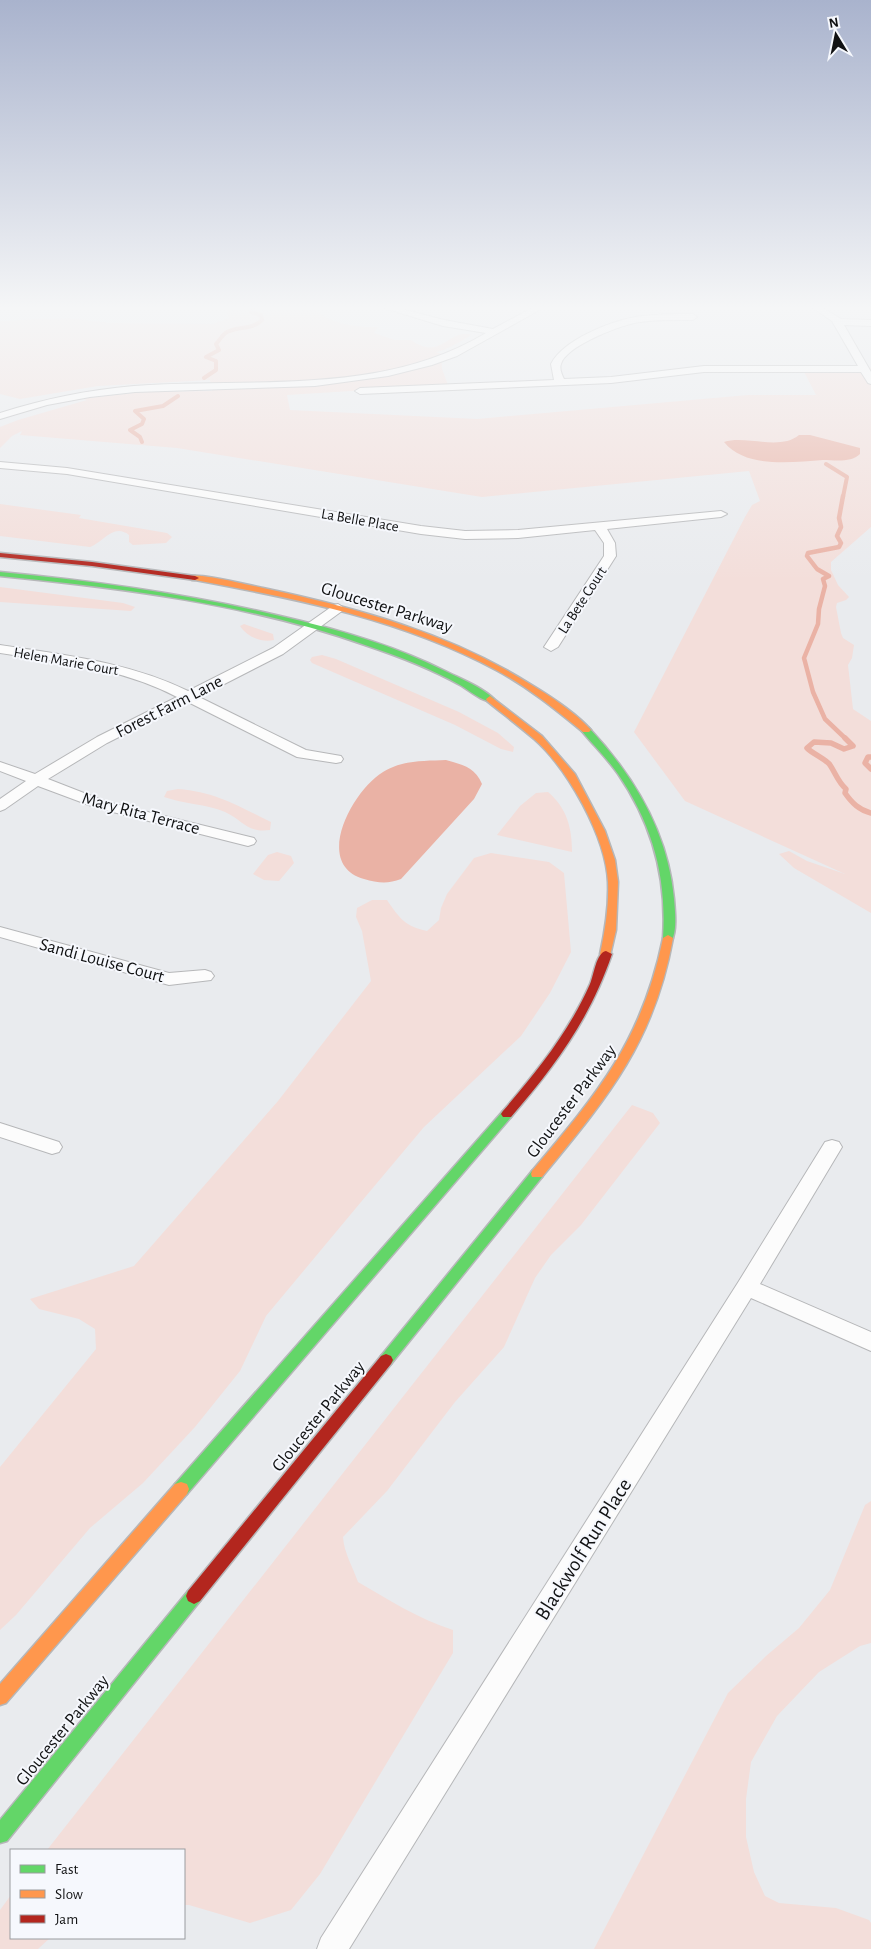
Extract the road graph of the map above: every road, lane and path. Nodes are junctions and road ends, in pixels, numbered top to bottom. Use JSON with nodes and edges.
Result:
{"nodes":[{"id":1,"x":61,"y":399,"type":"edge"},
{"id":2,"x":0,"y":402,"type":"edge"},
{"id":3,"x":18,"y":410,"type":"junction"},
{"id":4,"x":0,"y":416,"type":"edge"},
{"id":5,"x":0,"y":465,"type":"edge"},
{"id":6,"x":722,"y":514,"type":"dead end"},
{"id":7,"x":599,"y":527,"type":"junction"},
{"id":8,"x":0,"y":555,"type":"edge"},
{"id":9,"x":0,"y":574,"type":"edge"},
{"id":10,"x":338,"y":608,"type":"junction"},
{"id":11,"x":315,"y":626,"type":"junction"},
{"id":12,"x":551,"y":647,"type":"dead end"},
{"id":13,"x":0,"y":649,"type":"edge"},
{"id":14,"x":188,"y":697,"type":"junction"},
{"id":15,"x":336,"y":759,"type":"dead end"},
{"id":16,"x":0,"y":766,"type":"edge"},
{"id":17,"x":36,"y":780,"type":"junction"},
{"id":18,"x":0,"y":806,"type":"edge"},
{"id":19,"x":248,"y":841,"type":"dead end"},
{"id":20,"x":0,"y":932,"type":"edge"},
{"id":21,"x":205,"y":976,"type":"dead end"},
{"id":22,"x":0,"y":1130,"type":"edge"},
{"id":23,"x":52,"y":1146,"type":"dead end"},
{"id":24,"x":832,"y":1147,"type":"dead end"},
{"id":25,"x":747,"y":1287,"type":"junction"},
{"id":26,"x":871,"y":1342,"type":"edge"},
{"id":27,"x":0,"y":1697,"type":"edge"},
{"id":28,"x":0,"y":1834,"type":"edge"},
{"id":29,"x":332,"y":1949,"type":"edge"}],
"edges":[{"from":1,"to":3,"type":"street"},
{"from":2,"to":3,"type":"street"},
{"from":3,"to":4,"type":"street"},
{"from":5,"to":7,"type":"street","name":"La Belle Place"},
{"from":6,"to":7,"type":"street","name":"La Belle Place"},
{"from":7,"to":12,"type":"street","name":"La Bete Court"},
{"from":8,"to":10,"type":"main road","name":"Gloucester Parkway"},
{"from":9,"to":11,"type":"main road"},
{"from":10,"to":11,"type":"street","name":"Forest Farm Lane"},
{"from":10,"to":28,"type":"main road","name":"Gloucester Parkway"},
{"from":11,"to":14,"type":"street","name":"Forest Farm Lane"},
{"from":11,"to":27,"type":"main road"},
{"from":13,"to":14,"type":"street","name":"Helen Marie Court"},
{"from":14,"to":15,"type":"street","name":"Helen Marie Court"},
{"from":14,"to":17,"type":"street","name":"Forest Farm Lane"},
{"from":16,"to":17,"type":"street","name":"Mary Rita Terrace"},
{"from":17,"to":18,"type":"street","name":"Forest Farm Lane"},
{"from":17,"to":19,"type":"street","name":"Mary Rita Terrace"},
{"from":20,"to":21,"type":"street","name":"Sandi Louise Court"},
{"from":22,"to":23,"type":"street"},
{"from":24,"to":25,"type":"street","name":"Blackwolf Run Place"},
{"from":25,"to":26,"type":"street"},
{"from":25,"to":29,"type":"street","name":"Blackwolf Run Place"}]}
